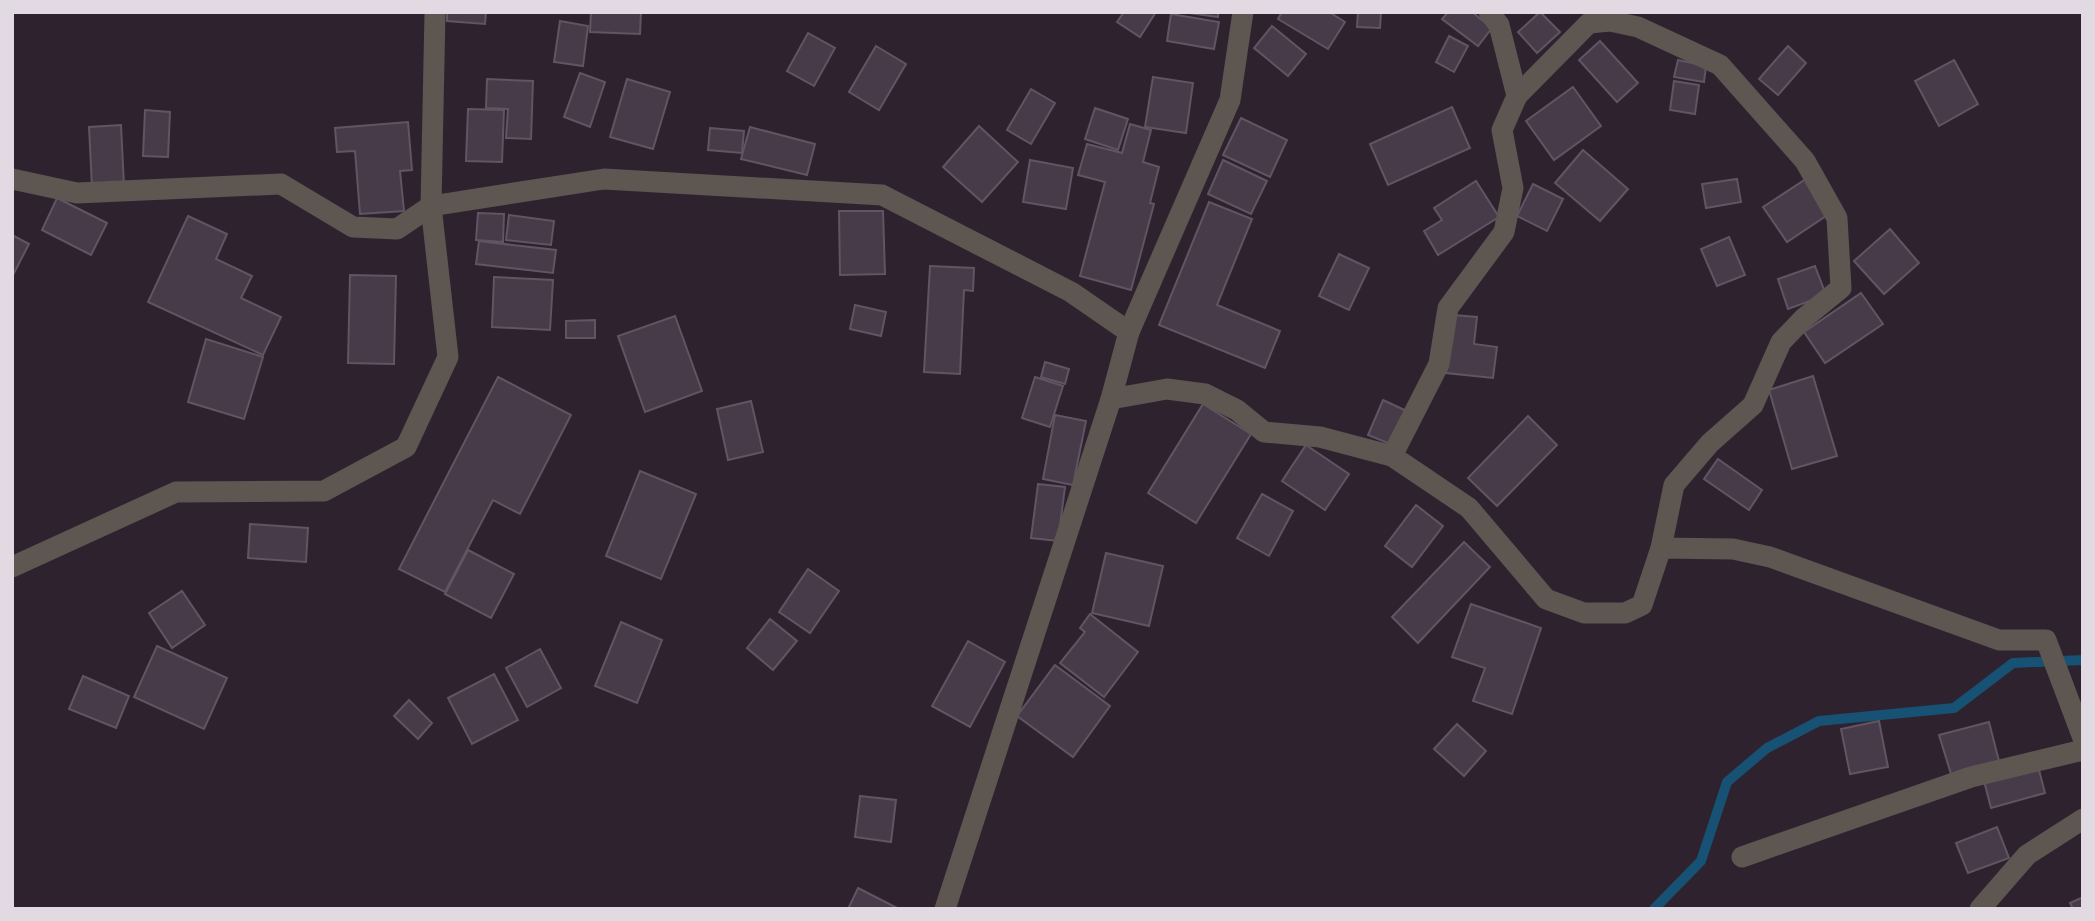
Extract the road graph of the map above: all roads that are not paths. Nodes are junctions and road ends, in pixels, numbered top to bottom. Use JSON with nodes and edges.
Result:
{"nodes":[{"id":1,"x":435,"y":12,"type":"edge"},
{"id":2,"x":1242,"y":12,"type":"edge"},
{"id":3,"x":1489,"y":12,"type":"edge"},
{"id":4,"x":1517,"y":96,"type":"junction"},
{"id":5,"x":12,"y":179,"type":"edge"},
{"id":6,"x":431,"y":206,"type":"junction"},
{"id":7,"x":1129,"y":332,"type":"junction"},
{"id":8,"x":1111,"y":399,"type":"junction"},
{"id":9,"x":1392,"y":456,"type":"junction"},
{"id":10,"x":1661,"y":548,"type":"junction"},
{"id":11,"x":12,"y":568,"type":"edge"},
{"id":12,"x":2083,"y":738,"type":"edge"},
{"id":13,"x":2083,"y":750,"type":"edge"},
{"id":14,"x":2083,"y":818,"type":"edge"},
{"id":15,"x":1742,"y":857,"type":"dead end"},
{"id":16,"x":945,"y":909,"type":"edge"},
{"id":17,"x":1980,"y":909,"type":"edge"}],
"edges":[{"from":1,"to":6,"type":"street"},
{"from":2,"to":7,"type":"street"},
{"from":3,"to":4,"type":"street"},
{"from":4,"to":9,"type":"street"},
{"from":4,"to":10,"type":"street"},
{"from":5,"to":6,"type":"street"},
{"from":6,"to":7,"type":"street"},
{"from":6,"to":11,"type":"street"},
{"from":7,"to":8,"type":"street"},
{"from":8,"to":9,"type":"street"},
{"from":8,"to":16,"type":"street"},
{"from":9,"to":10,"type":"street"},
{"from":10,"to":12,"type":"street"},
{"from":13,"to":15,"type":"street"},
{"from":14,"to":17,"type":"street"}]}
